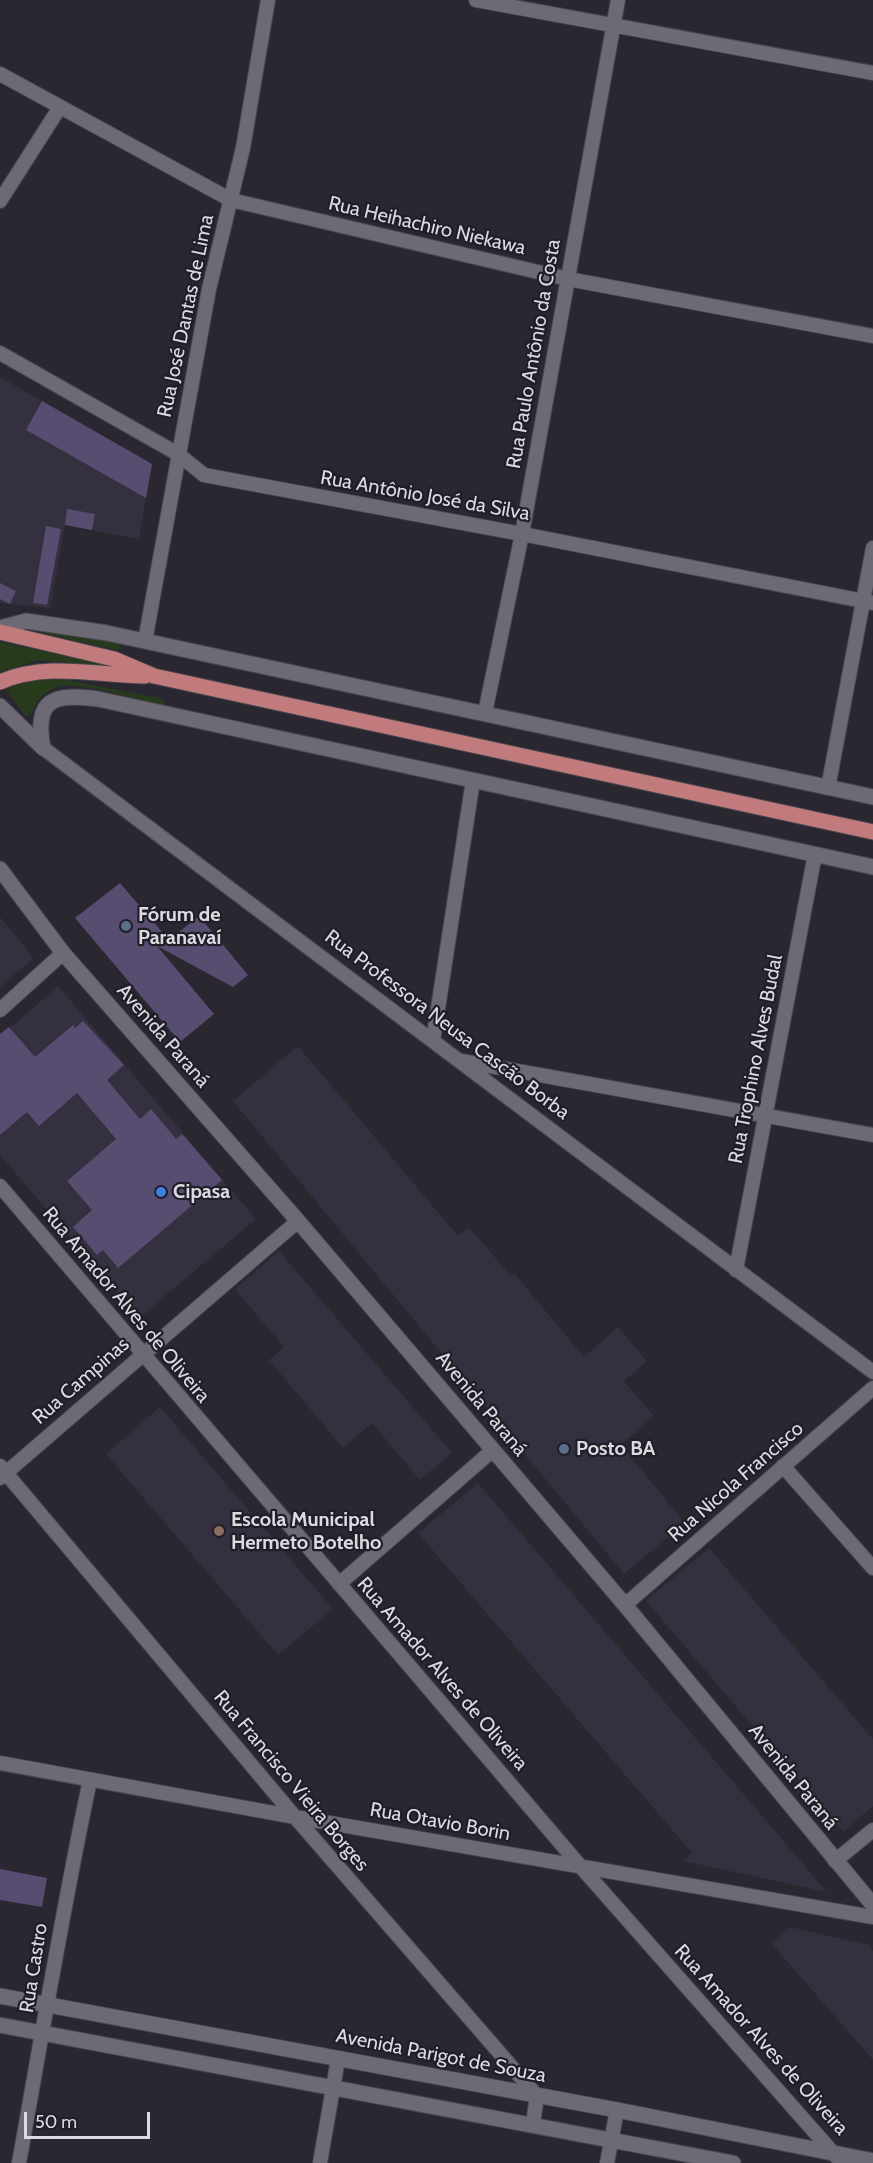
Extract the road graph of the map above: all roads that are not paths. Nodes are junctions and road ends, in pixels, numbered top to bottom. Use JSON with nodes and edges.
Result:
{"nodes":[{"id":1,"x":268,"y":0,"type":"edge"},
{"id":2,"x":476,"y":0,"type":"edge"},
{"id":3,"x":618,"y":0,"type":"edge"},
{"id":4,"x":613,"y":25,"type":"junction"},
{"id":5,"x":873,"y":73,"type":"edge"},
{"id":6,"x":0,"y":74,"type":"edge"},
{"id":7,"x":60,"y":107,"type":"junction"},
{"id":8,"x":231,"y":200,"type":"junction"},
{"id":9,"x":0,"y":201,"type":"edge"},
{"id":10,"x":568,"y":279,"type":"junction"},
{"id":11,"x":873,"y":336,"type":"edge"},
{"id":12,"x":0,"y":352,"type":"edge"},
{"id":13,"x":178,"y":454,"type":"junction"},
{"id":14,"x":522,"y":534,"type":"junction"},
{"id":15,"x":873,"y":548,"type":"edge"},
{"id":16,"x":868,"y":602,"type":"edge"},
{"id":17,"x":0,"y":630,"type":"edge"},
{"id":18,"x":145,"y":641,"type":"junction"},
{"id":19,"x":154,"y":676,"type":"junction"},
{"id":20,"x":0,"y":682,"type":"edge"},
{"id":21,"x":0,"y":706,"type":"edge"},
{"id":22,"x":485,"y":713,"type":"junction"},
{"id":23,"x":43,"y":748,"type":"junction"},
{"id":24,"x":473,"y":780,"type":"junction"},
{"id":25,"x":828,"y":788,"type":"junction"},
{"id":26,"x":873,"y":797,"type":"edge"},
{"id":27,"x":873,"y":832,"type":"edge"},
{"id":28,"x":815,"y":854,"type":"junction"},
{"id":29,"x":873,"y":867,"type":"edge"},
{"id":30,"x":0,"y":869,"type":"edge"},
{"id":31,"x":0,"y":887,"type":"edge"},
{"id":32,"x":50,"y":936,"type":"junction"},
{"id":33,"x":63,"y":953,"type":"junction"},
{"id":34,"x":0,"y":1010,"type":"edge"},
{"id":35,"x":433,"y":1041,"type":"junction"},
{"id":36,"x":459,"y":1060,"type":"junction"},
{"id":37,"x":765,"y":1116,"type":"junction"},
{"id":38,"x":873,"y":1135,"type":"edge"},
{"id":39,"x":0,"y":1186,"type":"edge"},
{"id":40,"x":298,"y":1221,"type":"junction"},
{"id":41,"x":735,"y":1270,"type":"junction"},
{"id":42,"x":141,"y":1354,"type":"junction"},
{"id":43,"x":873,"y":1372,"type":"edge"},
{"id":44,"x":873,"y":1388,"type":"edge"},
{"id":45,"x":493,"y":1450,"type":"junction"},
{"id":46,"x":783,"y":1466,"type":"junction"},
{"id":47,"x":2,"y":1473,"type":"edge"},
{"id":48,"x":873,"y":1568,"type":"edge"},
{"id":49,"x":339,"y":1584,"type":"junction"},
{"id":50,"x":625,"y":1605,"type":"junction"},
{"id":51,"x":0,"y":1763,"type":"edge"},
{"id":52,"x":90,"y":1780,"type":"junction"},
{"id":53,"x":295,"y":1817,"type":"junction"},
{"id":54,"x":873,"y":1830,"type":"edge"},
{"id":55,"x":836,"y":1861,"type":"junction"},
{"id":56,"x":581,"y":1867,"type":"junction"},
{"id":57,"x":873,"y":1905,"type":"edge"},
{"id":58,"x":873,"y":1917,"type":"edge"},
{"id":59,"x":0,"y":1996,"type":"edge"},
{"id":60,"x":48,"y":2005,"type":"junction"},
{"id":61,"x":0,"y":2025,"type":"edge"},
{"id":62,"x":43,"y":2033,"type":"junction"},
{"id":63,"x":338,"y":2059,"type":"junction"},
{"id":64,"x":333,"y":2088,"type":"junction"},
{"id":65,"x":537,"y":2096,"type":"junction"},
{"id":66,"x":617,"y":2110,"type":"junction"},
{"id":67,"x":533,"y":2124,"type":"junction"},
{"id":68,"x":612,"y":2139,"type":"junction"},
{"id":69,"x":839,"y":2158,"type":"edge"},
{"id":70,"x":873,"y":2161,"type":"edge"},
{"id":71,"x":19,"y":2163,"type":"edge"},
{"id":72,"x":320,"y":2163,"type":"edge"},
{"id":73,"x":607,"y":2163,"type":"edge"},
{"id":74,"x":733,"y":2163,"type":"edge"}],
"edges":[{"from":1,"to":8,"type":"street","name":"Rua José Dantas de Lima"},
{"from":2,"to":4,"type":"street"},
{"from":3,"to":4,"type":"street","name":"Rua Paulo Antônio da Costa"},
{"from":4,"to":5,"type":"street"},
{"from":4,"to":10,"type":"street","name":"Rua Paulo Antônio da Costa"},
{"from":6,"to":7,"type":"street","name":"Rua Heihachiro Niekawa"},
{"from":7,"to":8,"type":"street","name":"Rua Heihachiro Niekawa"},
{"from":7,"to":9,"type":"street"},
{"from":8,"to":10,"type":"street","name":"Rua Heihachiro Niekawa"},
{"from":8,"to":13,"type":"street","name":"Rua José Dantas de Lima"},
{"from":10,"to":11,"type":"street","name":"Rua Heihachiro Niekawa"},
{"from":10,"to":14,"type":"street","name":"Rua Paulo Antônio da Costa"},
{"from":12,"to":13,"type":"street","name":"Rua Antônio José da Silva"},
{"from":13,"to":14,"type":"street","name":"Rua Antônio José da Silva"},
{"from":13,"to":18,"type":"street","name":"Rua José Dantas de Lima"},
{"from":14,"to":16,"type":"street","name":"Rua Antônio José da Silva"},
{"from":14,"to":22,"type":"street","name":"Rua Paulo Antônio da Costa"},
{"from":15,"to":16,"type":"street"},
{"from":16,"to":25,"type":"street"},
{"from":17,"to":18,"type":"street"},
{"from":17,"to":19,"type":"main road"},
{"from":18,"to":22,"type":"street"},
{"from":19,"to":20,"type":"main road"},
{"from":19,"to":27,"type":"main road"},
{"from":21,"to":23,"type":"street","name":"Rua Professora Neusa Cascão Borba"},
{"from":22,"to":25,"type":"street"},
{"from":23,"to":24,"type":"street"},
{"from":23,"to":35,"type":"street","name":"Rua Professora Neusa Cascão Borba"},
{"from":24,"to":28,"type":"street"},
{"from":24,"to":35,"type":"street"},
{"from":25,"to":26,"type":"street"},
{"from":28,"to":29,"type":"street"},
{"from":28,"to":37,"type":"street","name":"Rua Trophino Alves Budal"},
{"from":30,"to":32,"type":"street","name":"Avenida Paraná"},
{"from":31,"to":32,"type":"street","name":"Avenida Paraná"},
{"from":32,"to":33,"type":"street","name":"Avenida Paraná"},
{"from":33,"to":34,"type":"street"},
{"from":33,"to":40,"type":"street","name":"Avenida Paraná"},
{"from":35,"to":36,"type":"street","name":"Rua Professora Neusa Cascão Borba"},
{"from":36,"to":37,"type":"street"},
{"from":36,"to":41,"type":"street","name":"Rua Professora Neusa Cascão Borba"},
{"from":37,"to":38,"type":"street"},
{"from":37,"to":41,"type":"street","name":"Rua Trophino Alves Budal"},
{"from":39,"to":42,"type":"street","name":"Rua Amador Alves de Oliveira"},
{"from":40,"to":42,"type":"street","name":"Rua Campinas"},
{"from":40,"to":45,"type":"street","name":"Avenida Paraná"},
{"from":41,"to":43,"type":"street","name":"Rua Professora Neusa Cascão Borba"},
{"from":42,"to":47,"type":"street","name":"Rua Campinas"},
{"from":42,"to":49,"type":"street","name":"Rua Amador Alves de Oliveira"},
{"from":44,"to":46,"type":"street","name":"Rua Nicola Francisco"},
{"from":45,"to":49,"type":"street"},
{"from":45,"to":50,"type":"street","name":"Avenida Paraná"},
{"from":46,"to":48,"type":"street"},
{"from":46,"to":50,"type":"street","name":"Rua Nicola Francisco"},
{"from":47,"to":53,"type":"street","name":"Rua Francisco Vieira Borges"},
{"from":49,"to":56,"type":"street","name":"Rua Amador Alves de Oliveira"},
{"from":50,"to":55,"type":"street","name":"Avenida Paraná"},
{"from":51,"to":52,"type":"street","name":"Rua Otavio Borin"},
{"from":52,"to":53,"type":"street","name":"Rua Otavio Borin"},
{"from":52,"to":60,"type":"street","name":"Rua Castro"},
{"from":53,"to":56,"type":"street","name":"Rua Otavio Borin"},
{"from":53,"to":65,"type":"street","name":"Rua Francisco Vieira Borges"},
{"from":54,"to":55,"type":"street"},
{"from":55,"to":57,"type":"street","name":"Avenida Paraná"},
{"from":56,"to":58,"type":"street","name":"Rua Otavio Borin"},
{"from":56,"to":69,"type":"street","name":"Rua Amador Alves de Oliveira"},
{"from":59,"to":60,"type":"street","name":"Avenida Parigot de Souza"},
{"from":60,"to":62,"type":"street","name":"Rua Castro"},
{"from":60,"to":63,"type":"street","name":"Avenida Parigot de Souza"},
{"from":61,"to":62,"type":"street"},
{"from":62,"to":64,"type":"street"},
{"from":62,"to":71,"type":"street","name":"Rua Castro"},
{"from":63,"to":64,"type":"street"},
{"from":63,"to":65,"type":"street","name":"Avenida Parigot de Souza"},
{"from":64,"to":67,"type":"street"},
{"from":64,"to":72,"type":"street"},
{"from":65,"to":66,"type":"street","name":"Avenida Parigot de Souza"},
{"from":65,"to":67,"type":"street"},
{"from":66,"to":68,"type":"street"},
{"from":66,"to":69,"type":"street","name":"Avenida Parigot de Souza"},
{"from":67,"to":68,"type":"street"},
{"from":68,"to":73,"type":"street"},
{"from":68,"to":74,"type":"street"},
{"from":69,"to":70,"type":"street","name":"Avenida Parigot de Souza"}]}
